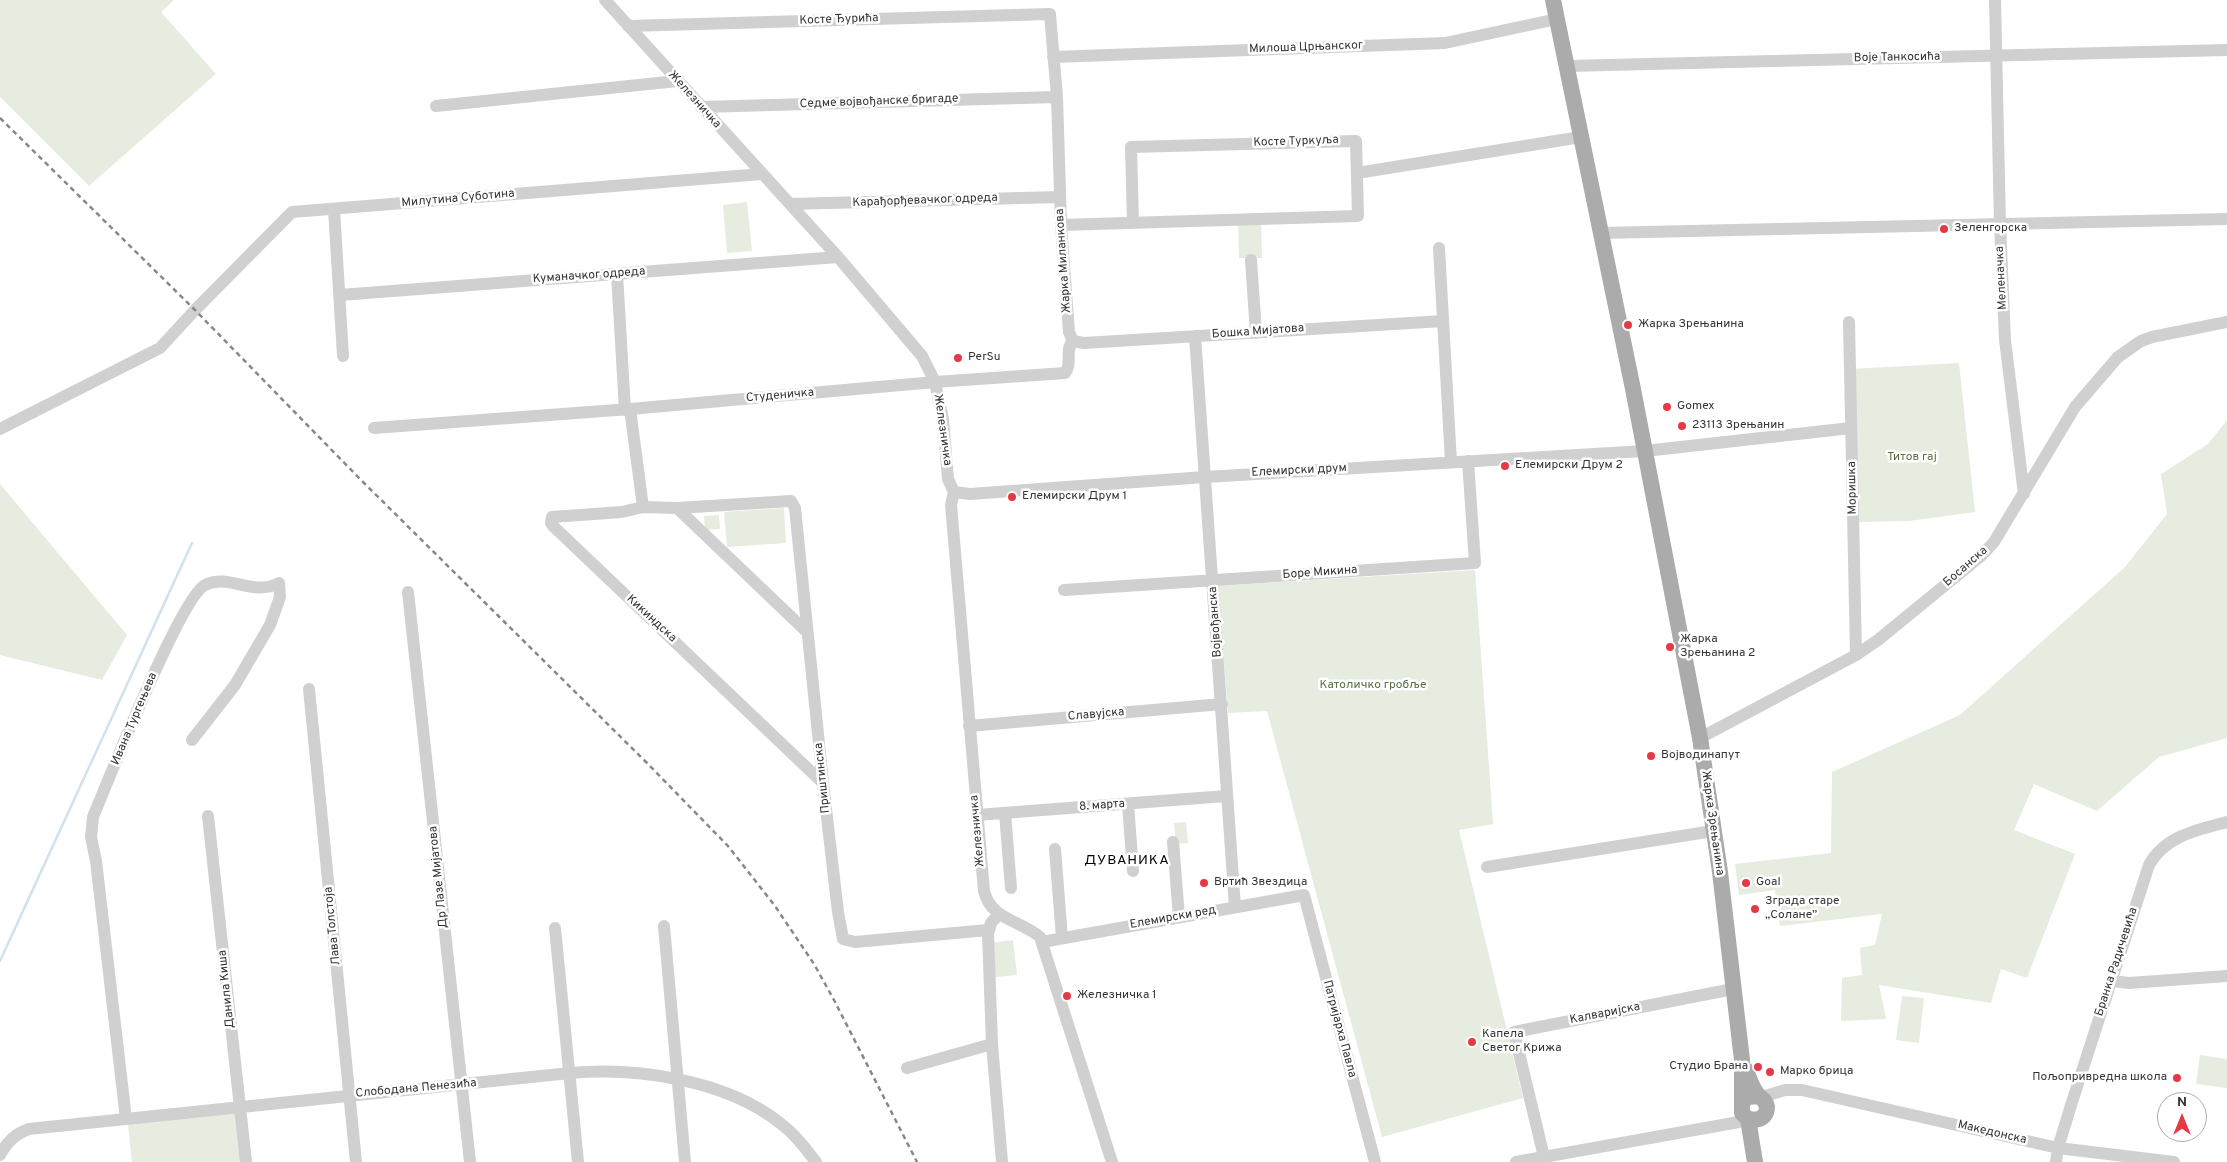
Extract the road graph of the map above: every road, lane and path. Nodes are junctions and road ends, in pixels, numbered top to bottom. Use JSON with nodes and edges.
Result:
{"nodes":[{"id":1,"x":605,"y":0,"type":"edge"},
{"id":2,"x":1553,"y":0,"type":"edge"},
{"id":3,"x":1995,"y":0,"type":"edge"},
{"id":4,"x":1050,"y":14,"type":"joint"},
{"id":5,"x":1557,"y":18,"type":"junction"},
{"id":6,"x":628,"y":26,"type":"junction"},
{"id":7,"x":2227,"y":50,"type":"edge"},
{"id":8,"x":1996,"y":56,"type":"junction"},
{"id":9,"x":1053,"y":57,"type":"junction"},
{"id":10,"x":1567,"y":66,"type":"junction"},
{"id":11,"x":677,"y":81,"type":"junction"},
{"id":12,"x":1057,"y":97,"type":"junction"},
{"id":13,"x":436,"y":106,"type":"dead end"},
{"id":14,"x":701,"y":107,"type":"junction"},
{"id":15,"x":1582,"y":137,"type":"junction"},
{"id":16,"x":1357,"y":173,"type":"junction"},
{"id":17,"x":762,"y":174,"type":"junction"},
{"id":18,"x":1060,"y":197,"type":"junction"},
{"id":19,"x":790,"y":204,"type":"junction"},
{"id":20,"x":334,"y":209,"type":"junction"},
{"id":21,"x":2227,"y":219,"type":"edge"},
{"id":22,"x":1133,"y":223,"type":"junction"},
{"id":23,"x":2000,"y":224,"type":"junction"},
{"id":24,"x":1061,"y":225,"type":"junction"},
{"id":25,"x":1602,"y":232,"type":"junction"},
{"id":26,"x":1439,"y":248,"type":"dead end"},
{"id":27,"x":838,"y":257,"type":"junction"},
{"id":28,"x":1251,"y":260,"type":"dead end"},
{"id":29,"x":617,"y":274,"type":"junction"},
{"id":30,"x":340,"y":295,"type":"junction"},
{"id":31,"x":1443,"y":321,"type":"junction"},
{"id":32,"x":1848,"y":322,"type":"dead end"},
{"id":33,"x":2227,"y":322,"type":"edge"},
{"id":34,"x":1256,"y":333,"type":"junction"},
{"id":35,"x":1195,"y":336,"type":"junction"},
{"id":36,"x":1073,"y":341,"type":"junction"},
{"id":37,"x":343,"y":356,"type":"dead end"},
{"id":38,"x":935,"y":382,"type":"junction"},
{"id":39,"x":628,"y":410,"type":"junction"},
{"id":40,"x":374,"y":428,"type":"dead end"},
{"id":41,"x":1851,"y":428,"type":"junction"},
{"id":42,"x":0,"y":429,"type":"edge"},
{"id":43,"x":1645,"y":451,"type":"junction"},
{"id":44,"x":1468,"y":461,"type":"junction"},
{"id":45,"x":1451,"y":462,"type":"junction"},
{"id":46,"x":1205,"y":477,"type":"junction"},
{"id":47,"x":954,"y":492,"type":"junction"},
{"id":48,"x":2024,"y":494,"type":"junction"},
{"id":49,"x":643,"y":507,"type":"junction"},
{"id":50,"x":677,"y":508,"type":"junction"},
{"id":51,"x":1213,"y":580,"type":"junction"},
{"id":52,"x":1064,"y":590,"type":"dead end"},
{"id":53,"x":408,"y":592,"type":"dead end"},
{"id":54,"x":808,"y":632,"type":"junction"},
{"id":55,"x":1856,"y":655,"type":"junction"},
{"id":56,"x":310,"y":689,"type":"dead end"},
{"id":57,"x":1222,"y":704,"type":"junction"},
{"id":58,"x":970,"y":726,"type":"junction"},
{"id":59,"x":1700,"y":738,"type":"junction"},
{"id":60,"x":192,"y":740,"type":"dead end"},
{"id":61,"x":823,"y":783,"type":"junction"},
{"id":62,"x":1226,"y":796,"type":"junction"},
{"id":63,"x":1128,"y":804,"type":"junction"},
{"id":64,"x":1005,"y":813,"type":"junction"},
{"id":65,"x":978,"y":815,"type":"junction"},
{"id":66,"x":208,"y":816,"type":"dead end"},
{"id":67,"x":2227,"y":822,"type":"edge"},
{"id":68,"x":1713,"y":831,"type":"junction"},
{"id":69,"x":1173,"y":842,"type":"dead end"},
{"id":70,"x":1055,"y":849,"type":"dead end"},
{"id":71,"x":1487,"y":867,"type":"dead end"},
{"id":72,"x":1133,"y":871,"type":"dead end"},
{"id":73,"x":1011,"y":888,"type":"dead end"},
{"id":74,"x":1304,"y":895,"type":"joint"},
{"id":75,"x":1235,"y":907,"type":"junction"},
{"id":76,"x":999,"y":914,"type":"junction"},
{"id":77,"x":1179,"y":917,"type":"junction"},
{"id":78,"x":664,"y":926,"type":"dead end"},
{"id":79,"x":555,"y":928,"type":"dead end"},
{"id":80,"x":988,"y":930,"type":"junction"},
{"id":81,"x":1062,"y":938,"type":"junction"},
{"id":82,"x":1042,"y":942,"type":"junction"},
{"id":83,"x":2227,"y":976,"type":"edge"},
{"id":84,"x":2112,"y":981,"type":"junction"},
{"id":85,"x":1733,"y":989,"type":"junction"},
{"id":86,"x":992,"y":1044,"type":"junction"},
{"id":87,"x":907,"y":1068,"type":"dead end"},
{"id":88,"x":570,"y":1073,"type":"junction"},
{"id":89,"x":677,"y":1080,"type":"junction"},
{"id":90,"x":462,"y":1085,"type":"junction"},
{"id":91,"x":349,"y":1095,"type":"junction"},
{"id":92,"x":240,"y":1107,"type":"junction"},
{"id":93,"x":1754,"y":1108,"type":"junction"},
{"id":94,"x":126,"y":1120,"type":"junction"},
{"id":95,"x":2058,"y":1148,"type":"junction"},
{"id":96,"x":0,"y":1155,"type":"edge"},
{"id":97,"x":1544,"y":1157,"type":"junction"},
{"id":98,"x":1755,"y":1157,"type":"edge"},
{"id":99,"x":246,"y":1162,"type":"edge"},
{"id":100,"x":356,"y":1162,"type":"edge"},
{"id":101,"x":470,"y":1162,"type":"edge"},
{"id":102,"x":578,"y":1162,"type":"edge"},
{"id":103,"x":684,"y":1162,"type":"edge"},
{"id":104,"x":816,"y":1162,"type":"edge"},
{"id":105,"x":1002,"y":1162,"type":"edge"},
{"id":106,"x":1112,"y":1162,"type":"edge"},
{"id":107,"x":1376,"y":1162,"type":"edge"},
{"id":108,"x":1516,"y":1162,"type":"edge"},
{"id":109,"x":2056,"y":1162,"type":"edge"},
{"id":110,"x":2174,"y":1162,"type":"edge"}],
"edges":[{"from":1,"to":6,"type":"street","name":"Железничка"},
{"from":2,"to":5,"type":"main road","name":"Жарка Зрењанина"},
{"from":3,"to":8,"type":"street","name":"Меленачка"},
{"from":4,"to":6,"type":"street","name":"Косте Ђурића"},
{"from":4,"to":9,"type":"street","name":"Жарка Миланкова"},
{"from":5,"to":9,"type":"street","name":"Милоша Црњанског"},
{"from":5,"to":10,"type":"main road","name":"Жарка Зрењанина"},
{"from":6,"to":11,"type":"street","name":"Железничка"},
{"from":7,"to":8,"type":"street","name":"Воје Танкосића"},
{"from":8,"to":10,"type":"street","name":"Воје Танкосића"},
{"from":8,"to":23,"type":"street","name":"Меленачка"},
{"from":9,"to":12,"type":"street","name":"Жарка Миланкова"},
{"from":10,"to":15,"type":"main road","name":"Жарка Зрењанина"},
{"from":11,"to":13,"type":"street"},
{"from":11,"to":14,"type":"street","name":"Железничка"},
{"from":12,"to":14,"type":"street","name":"Седме војвођанске бригаде"},
{"from":12,"to":18,"type":"street","name":"Жарка Миланкова"},
{"from":14,"to":17,"type":"street","name":"Железничка"},
{"from":15,"to":16,"type":"street"},
{"from":15,"to":25,"type":"main road","name":"Жарка Зрењанина"},
{"from":16,"to":22,"type":"street","name":"Косте Туркуља"},
{"from":16,"to":22,"type":"street","name":"Косте Туркуља"},
{"from":17,"to":19,"type":"street","name":"Железничка"},
{"from":17,"to":20,"type":"street","name":"Милутина Суботина"},
{"from":18,"to":19,"type":"street","name":"Карађорђевачког одреда"},
{"from":18,"to":24,"type":"street","name":"Жарка Миланкова"},
{"from":19,"to":27,"type":"street","name":"Железничка"},
{"from":20,"to":30,"type":"street"},
{"from":20,"to":42,"type":"street","name":"Милутина Суботина"},
{"from":21,"to":23,"type":"street"},
{"from":22,"to":24,"type":"street","name":"Косте Туркуља"},
{"from":23,"to":25,"type":"street"},
{"from":23,"to":48,"type":"street","name":"Меленачка"},
{"from":24,"to":36,"type":"street","name":"Жарка Миланкова"},
{"from":25,"to":43,"type":"main road","name":"Жарка Зрењанина"},
{"from":26,"to":31,"type":"street"},
{"from":27,"to":29,"type":"street","name":"Куманачког одреда"},
{"from":27,"to":38,"type":"street","name":"Железничка"},
{"from":28,"to":34,"type":"street"},
{"from":29,"to":30,"type":"street","name":"Куманачког одреда"},
{"from":29,"to":39,"type":"street"},
{"from":30,"to":37,"type":"street"},
{"from":31,"to":34,"type":"street","name":"Бошка Мијатова"},
{"from":31,"to":45,"type":"street"},
{"from":32,"to":41,"type":"street","name":"Моришка"},
{"from":33,"to":48,"type":"street","name":"Босанска"},
{"from":34,"to":35,"type":"street","name":"Бошка Мијатова"},
{"from":35,"to":36,"type":"street","name":"Бошка Мијатова"},
{"from":35,"to":46,"type":"street","name":"Војвођанска"},
{"from":36,"to":38,"type":"street","name":"Жарка Миланкова"},
{"from":38,"to":39,"type":"street","name":"Студеничка"},
{"from":38,"to":47,"type":"street","name":"Железничка"},
{"from":39,"to":40,"type":"street","name":"Студеничка"},
{"from":39,"to":49,"type":"street"},
{"from":41,"to":43,"type":"street","name":"Елемирски друм"},
{"from":41,"to":55,"type":"street","name":"Моришка"},
{"from":43,"to":44,"type":"street","name":"Елемирски друм"},
{"from":43,"to":59,"type":"main road","name":"Жарка Зрењанина"},
{"from":44,"to":45,"type":"street","name":"Елемирски друм"},
{"from":44,"to":51,"type":"street","name":"Боре Микина"},
{"from":45,"to":46,"type":"street","name":"Елемирски друм"},
{"from":46,"to":47,"type":"street","name":"Елемирски друм"},
{"from":46,"to":51,"type":"street","name":"Војвођанска"},
{"from":47,"to":58,"type":"street","name":"Железничка"},
{"from":48,"to":55,"type":"street","name":"Босанска"},
{"from":49,"to":50,"type":"street","name":"Приштинска"},
{"from":49,"to":61,"type":"street","name":"Кикиндска"},
{"from":50,"to":54,"type":"street"},
{"from":50,"to":54,"type":"street","name":"Приштинска"},
{"from":51,"to":52,"type":"street","name":"Боре Микина"},
{"from":51,"to":57,"type":"street","name":"Војвођанска"},
{"from":53,"to":90,"type":"street","name":"Др Лазе Мијатова"},
{"from":54,"to":61,"type":"street","name":"Приштинска"},
{"from":55,"to":59,"type":"street","name":"Босанска"},
{"from":56,"to":91,"type":"street","name":"Лава Толстоја"},
{"from":57,"to":58,"type":"street","name":"Славујска"},
{"from":57,"to":62,"type":"street","name":"Војвођанска"},
{"from":58,"to":65,"type":"street","name":"Железничка"},
{"from":59,"to":68,"type":"main road","name":"Жарка Зрењанина"},
{"from":60,"to":94,"type":"street","name":"Ивана Тургењева"},
{"from":61,"to":80,"type":"street","name":"Приштинска"},
{"from":62,"to":63,"type":"street","name":"8. марта"},
{"from":62,"to":75,"type":"street","name":"Војвођанска"},
{"from":63,"to":64,"type":"street","name":"8. марта"},
{"from":63,"to":72,"type":"street"},
{"from":64,"to":65,"type":"street","name":"8. марта"},
{"from":64,"to":73,"type":"street"},
{"from":65,"to":76,"type":"street","name":"Железничка"},
{"from":66,"to":92,"type":"street","name":"Данила Киша"},
{"from":67,"to":84,"type":"street","name":"Бранка Радичевића"},
{"from":68,"to":71,"type":"street"},
{"from":68,"to":85,"type":"main road","name":"Жарка Зрењанина"},
{"from":69,"to":77,"type":"street"},
{"from":70,"to":81,"type":"street"},
{"from":74,"to":75,"type":"street","name":"Елемирски ред"},
{"from":74,"to":107,"type":"street","name":"Патријарха Павла"},
{"from":75,"to":77,"type":"street","name":"Елемирски ред"},
{"from":76,"to":80,"type":"street"},
{"from":76,"to":82,"type":"street","name":"Железничка"},
{"from":77,"to":81,"type":"street","name":"Елемирски ред"},
{"from":78,"to":89,"type":"street"},
{"from":79,"to":88,"type":"street"},
{"from":80,"to":86,"type":"street"},
{"from":81,"to":82,"type":"street","name":"Елемирски ред"},
{"from":82,"to":106,"type":"street"},
{"from":83,"to":84,"type":"street"},
{"from":84,"to":95,"type":"street","name":"Бранка Радичевића"},
{"from":85,"to":93,"type":"main road","name":"Жарка Зрењанина"},
{"from":85,"to":97,"type":"street","name":"Калваријска"},
{"from":86,"to":87,"type":"street"},
{"from":86,"to":105,"type":"street"},
{"from":88,"to":89,"type":"street","name":"Слободана Пенезића"},
{"from":88,"to":90,"type":"street","name":"Слободана Пенезића"},
{"from":88,"to":102,"type":"street"},
{"from":89,"to":103,"type":"street"},
{"from":89,"to":104,"type":"street","name":"Слободана Пенезића"},
{"from":90,"to":91,"type":"street","name":"Слободана Пенезића"},
{"from":90,"to":101,"type":"street","name":"Др Лазе Мијатова"},
{"from":91,"to":92,"type":"street","name":"Слободана Пенезића"},
{"from":91,"to":100,"type":"street","name":"Лава Толстоја"},
{"from":92,"to":94,"type":"street","name":"Слободана Пенезића"},
{"from":92,"to":99,"type":"street","name":"Данила Киша"},
{"from":93,"to":95,"type":"street","name":"Македонска"},
{"from":93,"to":97,"type":"street","name":"Македонска"},
{"from":93,"to":98,"type":"main road"},
{"from":94,"to":96,"type":"street","name":"Слободана Пенезића"},
{"from":95,"to":109,"type":"street","name":"Бранка Радичевића"},
{"from":95,"to":110,"type":"street","name":"Македонска"},
{"from":97,"to":108,"type":"street"}]}
